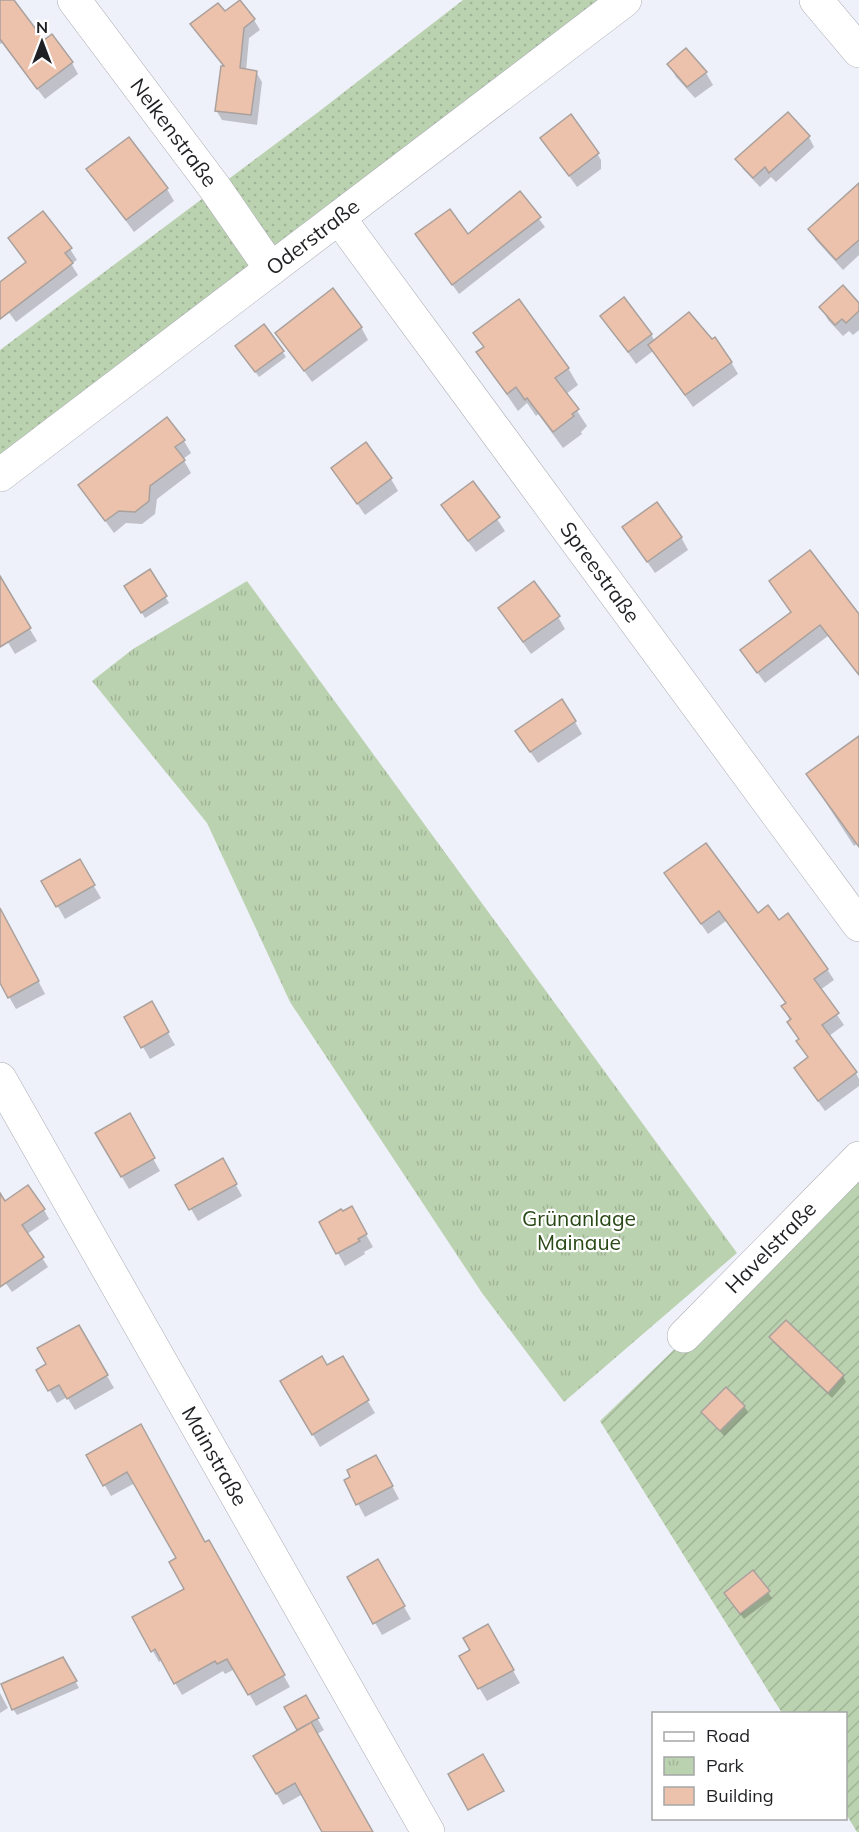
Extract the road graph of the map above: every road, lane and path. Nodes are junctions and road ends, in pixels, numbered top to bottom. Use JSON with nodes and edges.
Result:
{"nodes":[{"id":1,"x":74,"y":0,"type":"edge"},
{"id":2,"x":625,"y":0,"type":"edge"},
{"id":3,"x":816,"y":0,"type":"edge"},
{"id":4,"x":859,"y":51,"type":"edge"},
{"id":5,"x":339,"y":218,"type":"junction"},
{"id":6,"x":271,"y":269,"type":"junction"},
{"id":7,"x":0,"y":475,"type":"edge"},
{"id":8,"x":859,"y":925,"type":"edge"},
{"id":9,"x":0,"y":1079,"type":"edge"},
{"id":10,"x":859,"y":1158,"type":"edge"},
{"id":11,"x":684,"y":1336,"type":"dead end"},
{"id":12,"x":428,"y":1832,"type":"edge"}],
"edges":[{"from":1,"to":6,"type":"street","name":"Nelkenstraße"},
{"from":2,"to":5,"type":"street","name":"Oderstraße"},
{"from":3,"to":4,"type":"street"},
{"from":5,"to":6,"type":"street","name":"Oderstraße"},
{"from":5,"to":8,"type":"street","name":"Spreestraße"},
{"from":6,"to":7,"type":"street","name":"Oderstraße"},
{"from":9,"to":12,"type":"street","name":"Mainstraße"},
{"from":10,"to":11,"type":"street","name":"Havelstraße"}]}
